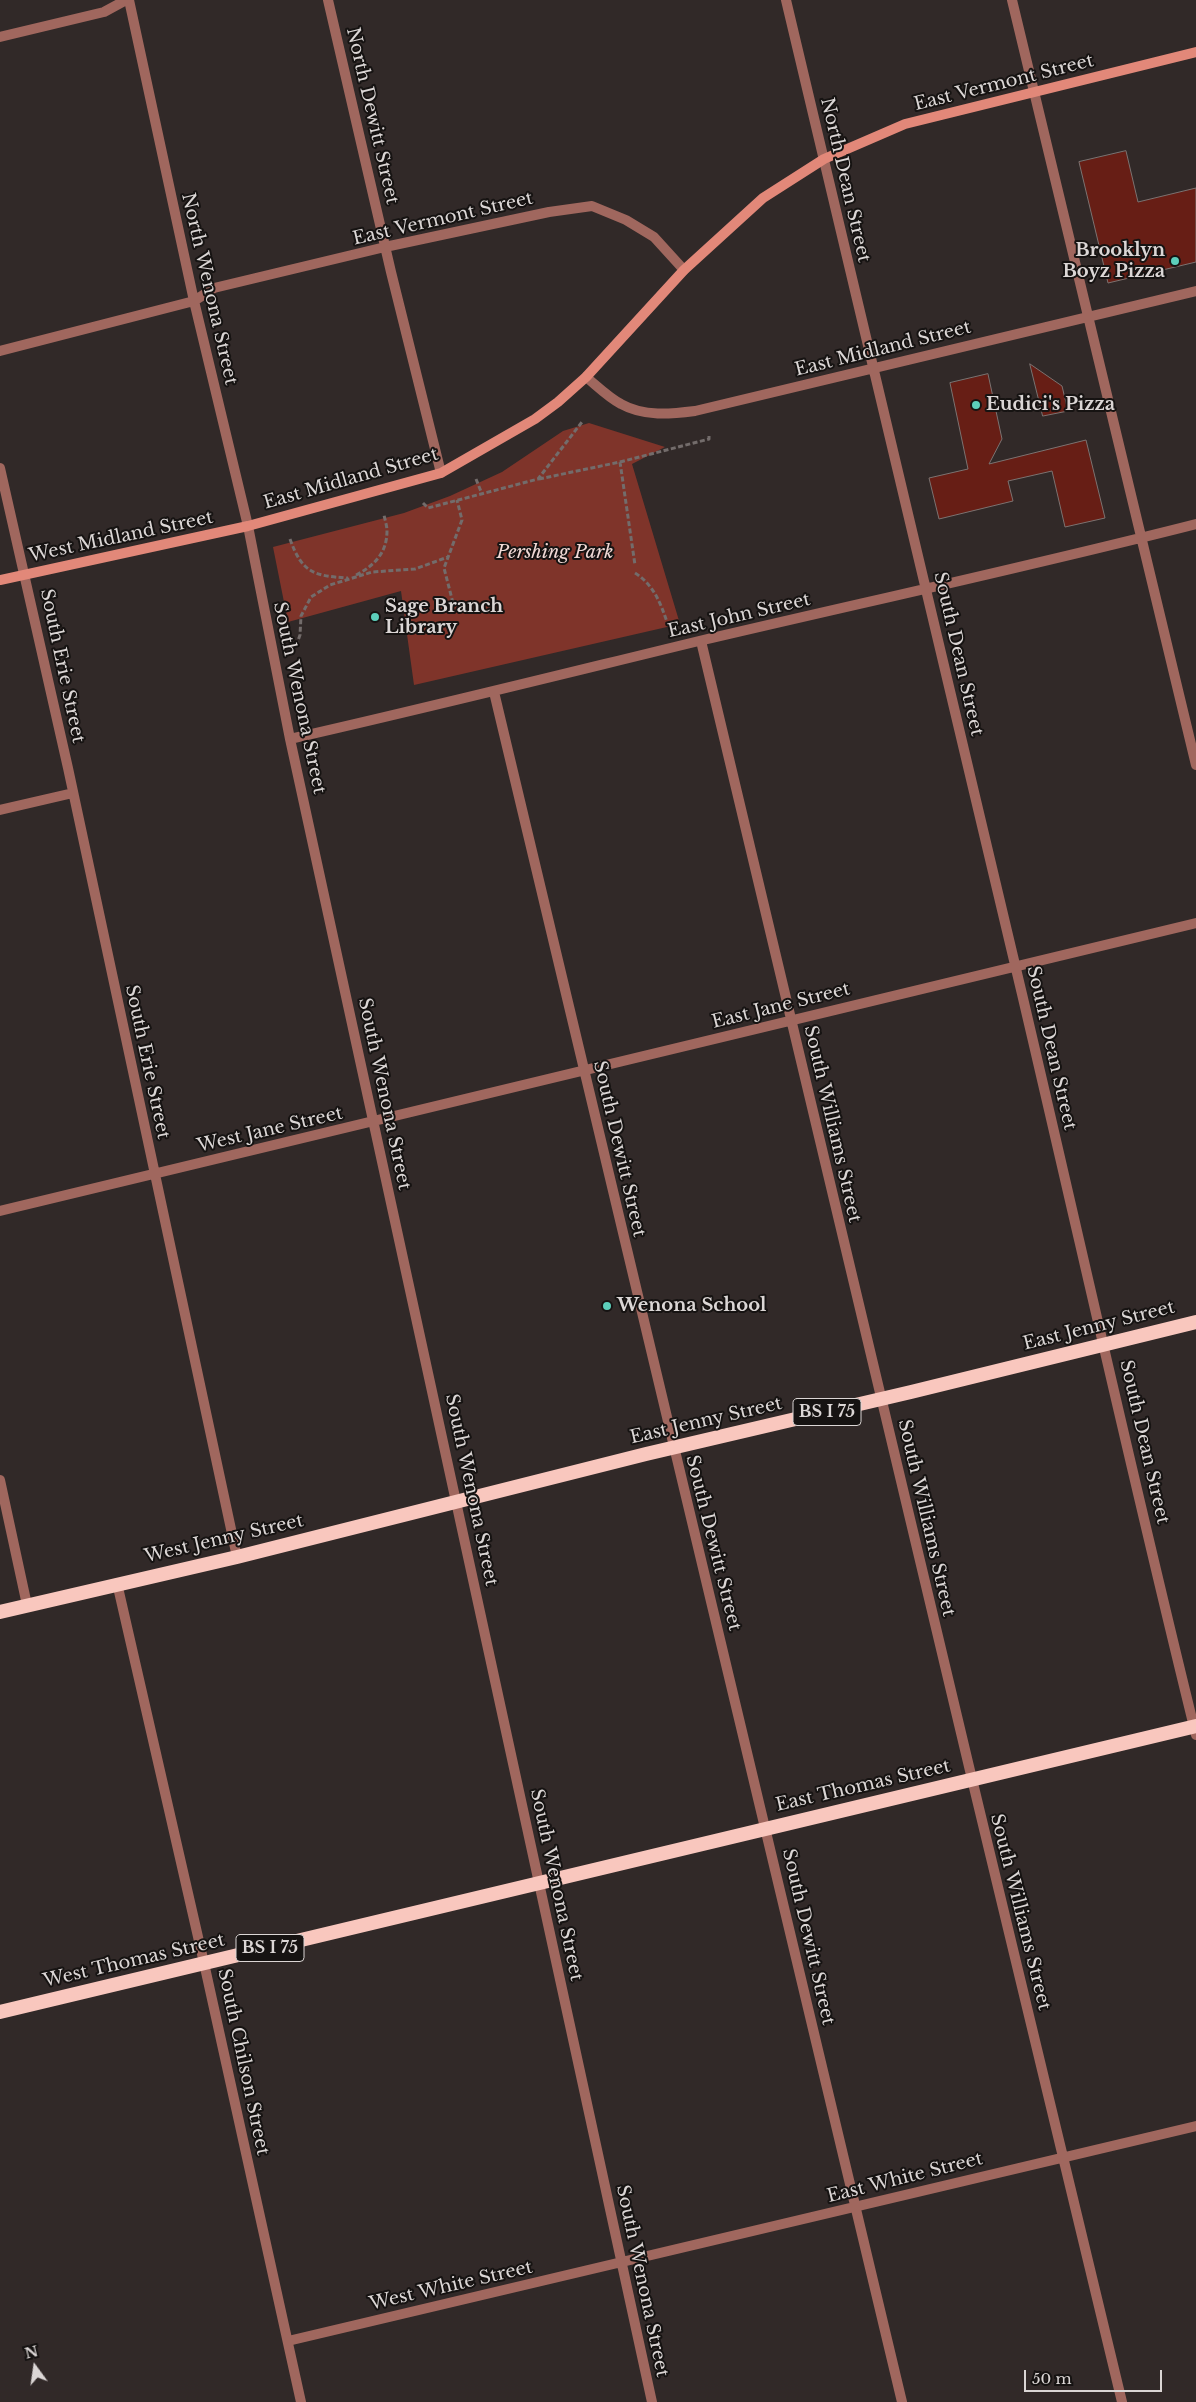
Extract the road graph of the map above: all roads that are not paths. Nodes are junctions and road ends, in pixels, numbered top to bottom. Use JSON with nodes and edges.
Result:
{"nodes":[{"id":1,"x":127,"y":0,"type":"edge"},
{"id":2,"x":328,"y":0,"type":"edge"},
{"id":3,"x":786,"y":0,"type":"edge"},
{"id":4,"x":1012,"y":0,"type":"edge"},
{"id":5,"x":0,"y":37,"type":"edge"},
{"id":6,"x":1196,"y":52,"type":"edge"},
{"id":7,"x":1035,"y":92,"type":"junction"},
{"id":8,"x":824,"y":159,"type":"junction"},
{"id":9,"x":385,"y":247,"type":"junction"},
{"id":10,"x":684,"y":270,"type":"junction"},
{"id":11,"x":1196,"y":291,"type":"edge"},
{"id":12,"x":194,"y":301,"type":"junction"},
{"id":13,"x":1087,"y":315,"type":"junction"},
{"id":14,"x":0,"y":351,"type":"edge"},
{"id":15,"x":871,"y":368,"type":"junction"},
{"id":16,"x":586,"y":378,"type":"junction"},
{"id":17,"x":0,"y":468,"type":"edge"},
{"id":18,"x":441,"y":472,"type":"junction"},
{"id":19,"x":1196,"y":524,"type":"edge"},
{"id":20,"x":248,"y":526,"type":"junction"},
{"id":21,"x":1142,"y":538,"type":"junction"},
{"id":22,"x":25,"y":574,"type":"junction"},
{"id":23,"x":0,"y":580,"type":"edge"},
{"id":24,"x":259,"y":584,"type":"joint"},
{"id":25,"x":926,"y":589,"type":"junction"},
{"id":26,"x":701,"y":641,"type":"junction"},
{"id":27,"x":494,"y":692,"type":"junction"},
{"id":28,"x":290,"y":739,"type":"junction"},
{"id":29,"x":1196,"y":765,"type":"edge"},
{"id":30,"x":73,"y":793,"type":"junction"},
{"id":31,"x":0,"y":810,"type":"edge"},
{"id":32,"x":1196,"y":923,"type":"edge"},
{"id":33,"x":1015,"y":967,"type":"junction"},
{"id":34,"x":791,"y":1022,"type":"junction"},
{"id":35,"x":583,"y":1070,"type":"junction"},
{"id":36,"x":373,"y":1122,"type":"junction"},
{"id":37,"x":155,"y":1174,"type":"junction"},
{"id":38,"x":0,"y":1211,"type":"edge"},
{"id":39,"x":1196,"y":1322,"type":"edge"},
{"id":40,"x":1104,"y":1344,"type":"junction"},
{"id":41,"x":881,"y":1400,"type":"junction"},
{"id":42,"x":673,"y":1448,"type":"junction"},
{"id":43,"x":0,"y":1480,"type":"edge"},
{"id":44,"x":457,"y":1501,"type":"junction"},
{"id":45,"x":237,"y":1556,"type":"junction"},
{"id":46,"x":117,"y":1583,"type":"junction"},
{"id":47,"x":27,"y":1605,"type":"junction"},
{"id":48,"x":0,"y":1612,"type":"edge"},
{"id":49,"x":1195,"y":1729,"type":"edge"},
{"id":50,"x":972,"y":1779,"type":"junction"},
{"id":51,"x":765,"y":1829,"type":"junction"},
{"id":52,"x":540,"y":1885,"type":"junction"},
{"id":53,"x":204,"y":1963,"type":"junction"},
{"id":54,"x":0,"y":2012,"type":"edge"},
{"id":55,"x":1196,"y":2126,"type":"edge"},
{"id":56,"x":1064,"y":2156,"type":"junction"},
{"id":57,"x":855,"y":2208,"type":"junction"},
{"id":58,"x":621,"y":2262,"type":"junction"},
{"id":59,"x":288,"y":2342,"type":"junction"},
{"id":60,"x":301,"y":2402,"type":"edge"},
{"id":61,"x":652,"y":2402,"type":"edge"},
{"id":62,"x":902,"y":2402,"type":"edge"},
{"id":63,"x":1122,"y":2402,"type":"edge"}],
"edges":[{"from":1,"to":5,"type":"street"},
{"from":1,"to":12,"type":"street","name":"North Wenona Street"},
{"from":2,"to":9,"type":"street","name":"North Dewitt Street"},
{"from":3,"to":8,"type":"street","name":"North Dean Street"},
{"from":4,"to":7,"type":"street"},
{"from":6,"to":7,"type":"main road","name":"East Vermont Street"},
{"from":7,"to":8,"type":"main road","name":"East Vermont Street"},
{"from":7,"to":13,"type":"street"},
{"from":8,"to":10,"type":"main road","name":"East Midland Street"},
{"from":8,"to":15,"type":"street","name":"North Dean Street"},
{"from":9,"to":10,"type":"street","name":"East Vermont Street"},
{"from":9,"to":12,"type":"street","name":"East Vermont Street"},
{"from":9,"to":18,"type":"street","name":"North Dewitt Street"},
{"from":10,"to":16,"type":"main road","name":"East Midland Street"},
{"from":11,"to":13,"type":"street","name":"East Midland Street"},
{"from":12,"to":14,"type":"street","name":"East Vermont Street"},
{"from":12,"to":20,"type":"street","name":"North Wenona Street"},
{"from":13,"to":15,"type":"street","name":"East Midland Street"},
{"from":13,"to":21,"type":"street"},
{"from":15,"to":16,"type":"street","name":"East Midland Street"},
{"from":15,"to":25,"type":"street","name":"South Dean Street"},
{"from":16,"to":18,"type":"main road","name":"East Midland Street"},
{"from":17,"to":22,"type":"street","name":"South Erie Street"},
{"from":18,"to":20,"type":"main road","name":"East Midland Street"},
{"from":19,"to":21,"type":"street","name":"East John Street"},
{"from":20,"to":22,"type":"main road","name":"West Midland Street"},
{"from":20,"to":24,"type":"street","name":"North Wenona Street"},
{"from":21,"to":25,"type":"street","name":"East John Street"},
{"from":21,"to":29,"type":"street"},
{"from":22,"to":23,"type":"main road","name":"West Midland Street"},
{"from":22,"to":30,"type":"street","name":"South Erie Street"},
{"from":24,"to":28,"type":"street","name":"South Wenona Street"},
{"from":25,"to":26,"type":"street","name":"East John Street"},
{"from":25,"to":33,"type":"street","name":"South Dean Street"},
{"from":26,"to":27,"type":"street","name":"East John Street"},
{"from":26,"to":34,"type":"street","name":"South Williams Street"},
{"from":27,"to":28,"type":"street","name":"East John Street"},
{"from":27,"to":35,"type":"street","name":"South Dewitt Street"},
{"from":28,"to":36,"type":"street","name":"South Wenona Street"},
{"from":30,"to":31,"type":"street"},
{"from":30,"to":37,"type":"street","name":"South Erie Street"},
{"from":32,"to":33,"type":"street","name":"East Jane Street"},
{"from":33,"to":34,"type":"street","name":"East Jane Street"},
{"from":33,"to":40,"type":"street","name":"South Dean Street"},
{"from":34,"to":35,"type":"street","name":"East Jane Street"},
{"from":34,"to":41,"type":"street","name":"South Williams Street"},
{"from":35,"to":36,"type":"street","name":"East Jane Street"},
{"from":35,"to":42,"type":"street","name":"South Dewitt Street"},
{"from":36,"to":37,"type":"street","name":"West Jane Street"},
{"from":36,"to":44,"type":"street","name":"South Wenona Street"},
{"from":37,"to":38,"type":"street","name":"West Jane Street"},
{"from":37,"to":45,"type":"street","name":"South Erie Street"},
{"from":39,"to":40,"type":"highway","name":"East Jenny Street","number":"BS I 75"},
{"from":40,"to":41,"type":"highway","name":"East Jenny Street","number":"BS I 75"},
{"from":40,"to":49,"type":"street","name":"South Dean Street"},
{"from":41,"to":42,"type":"highway","name":"East Jenny Street","number":"BS I 75"},
{"from":41,"to":50,"type":"street","name":"South Williams Street"},
{"from":42,"to":44,"type":"highway","name":"East Jenny Street","number":"BS I 75"},
{"from":42,"to":51,"type":"street","name":"South Dewitt Street"},
{"from":43,"to":47,"type":"street"},
{"from":44,"to":45,"type":"highway","name":"West Jenny Street","number":"BS I 75"},
{"from":44,"to":52,"type":"street","name":"South Wenona Street"},
{"from":45,"to":46,"type":"highway","name":"West Jenny Street","number":"BS I 75"},
{"from":46,"to":47,"type":"highway","name":"West Jenny Street","number":"BS I 75"},
{"from":46,"to":53,"type":"street","name":"South Chilson Street"},
{"from":47,"to":48,"type":"highway","name":"West Jenny Street","number":"BS I 75"},
{"from":49,"to":50,"type":"highway","name":"East Thomas Street","number":"BS I 75"},
{"from":50,"to":51,"type":"highway","name":"East Thomas Street","number":"BS I 75"},
{"from":50,"to":56,"type":"street","name":"South Williams Street"},
{"from":51,"to":52,"type":"highway","name":"East Thomas Street","number":"BS I 75"},
{"from":51,"to":57,"type":"street","name":"South Dewitt Street"},
{"from":52,"to":53,"type":"highway","name":"West Thomas Street","number":"BS I 75"},
{"from":52,"to":58,"type":"street","name":"South Wenona Street"},
{"from":53,"to":54,"type":"highway","name":"West Thomas Street","number":"BS I 75"},
{"from":53,"to":59,"type":"street","name":"South Chilson Street"},
{"from":55,"to":56,"type":"street","name":"East White Street"},
{"from":56,"to":57,"type":"street","name":"East White Street"},
{"from":56,"to":63,"type":"street","name":"South Williams Street"},
{"from":57,"to":58,"type":"street","name":"East White Street"},
{"from":57,"to":62,"type":"street","name":"South Dewitt Street"},
{"from":58,"to":59,"type":"street","name":"West White Street"},
{"from":58,"to":61,"type":"street","name":"South Wenona Street"},
{"from":59,"to":60,"type":"street","name":"South Chilson Street"}]}
